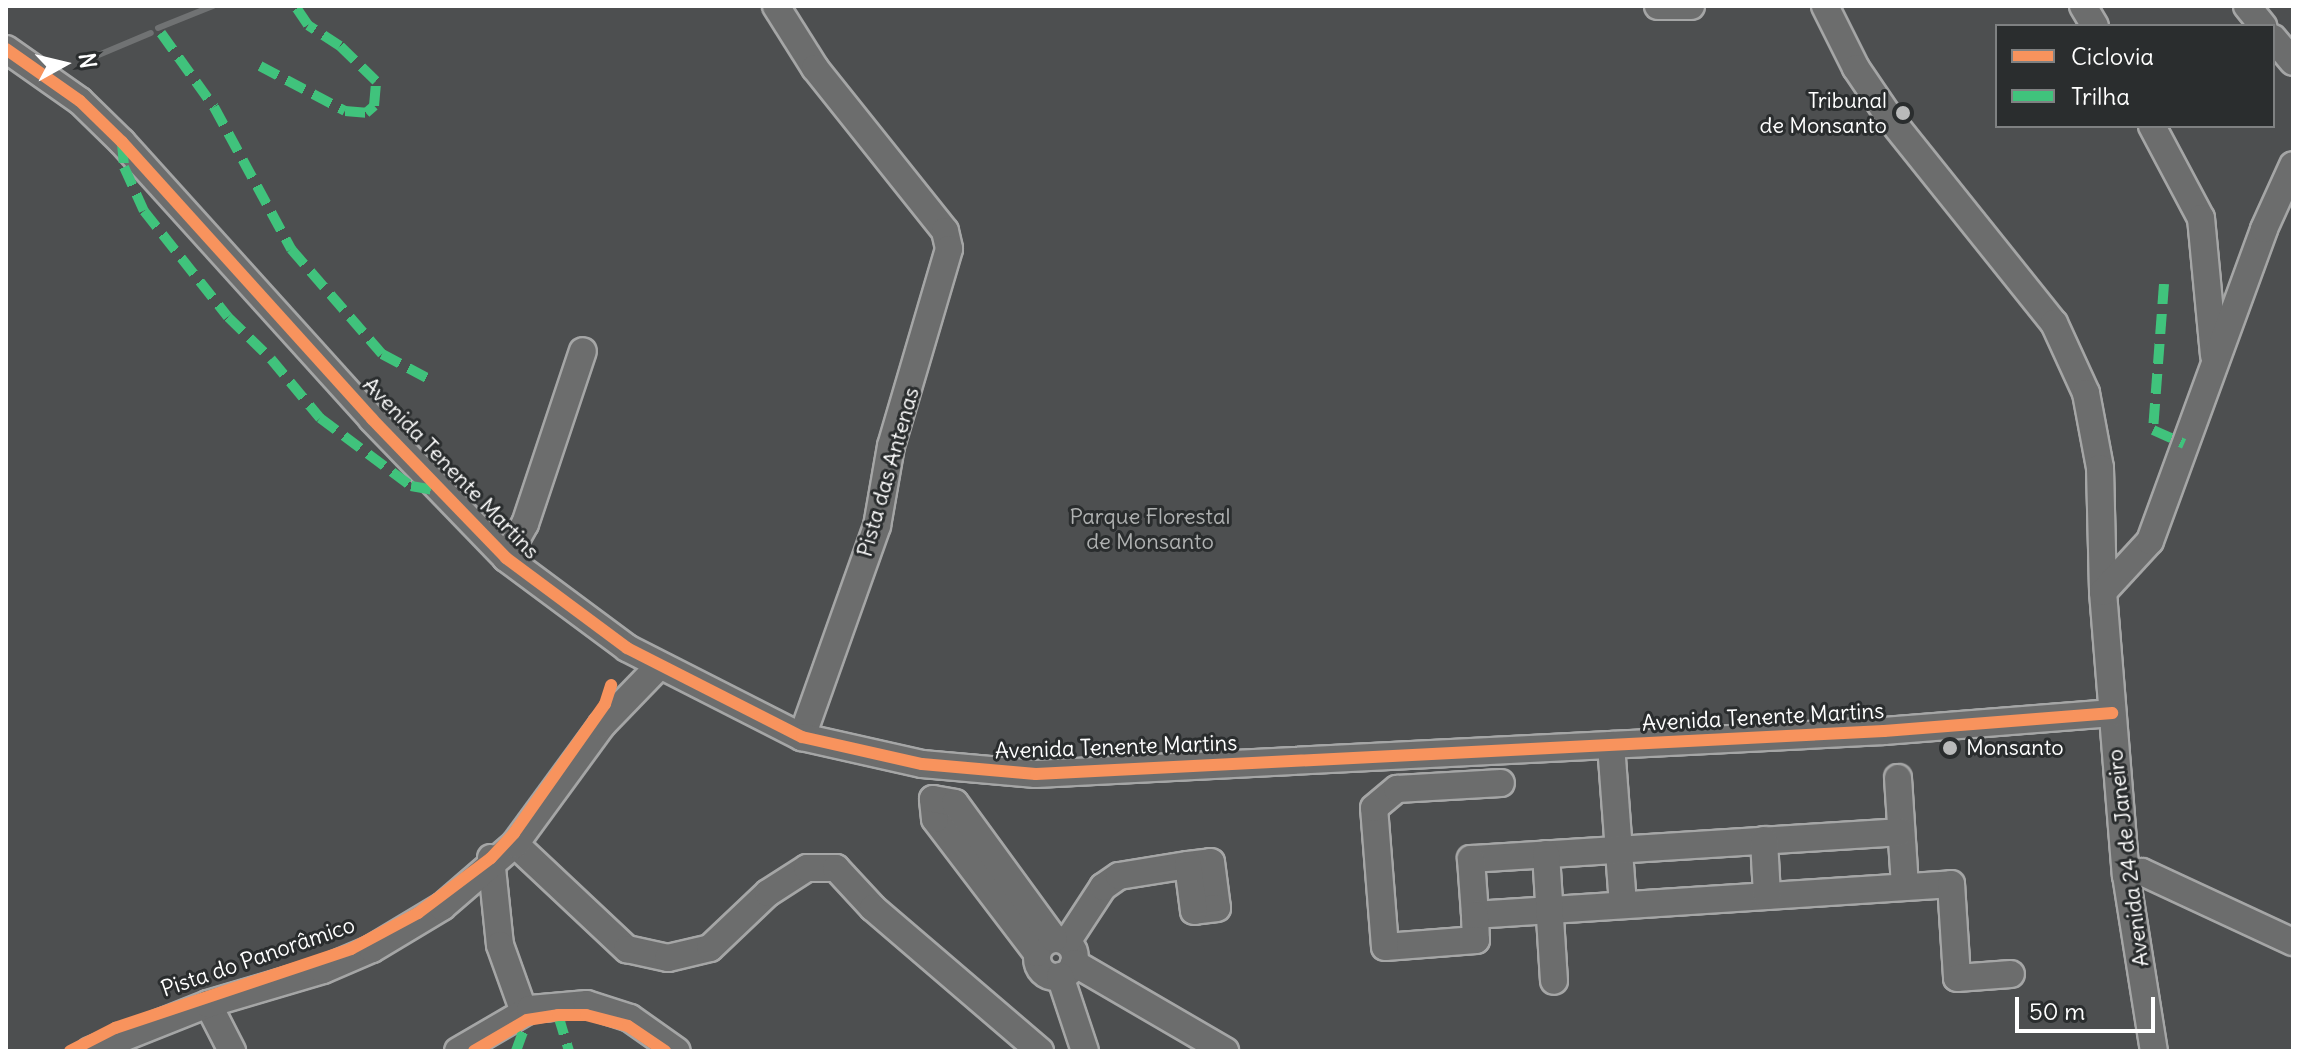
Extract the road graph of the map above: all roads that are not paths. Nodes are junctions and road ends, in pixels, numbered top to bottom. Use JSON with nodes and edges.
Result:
{"nodes":[{"id":1,"x":776,"y":6,"type":"edge"},
{"id":2,"x":1658,"y":6,"type":"edge"},
{"id":3,"x":1691,"y":6,"type":"edge"},
{"id":4,"x":1825,"y":6,"type":"edge"},
{"id":5,"x":2083,"y":6,"type":"edge"},
{"id":6,"x":2247,"y":6,"type":"edge"},
{"id":7,"x":2094,"y":24,"type":"edge"},
{"id":8,"x":2261,"y":24,"type":"edge"},
{"id":9,"x":2275,"y":40,"type":"edge"},
{"id":10,"x":6,"y":49,"type":"edge"},
{"id":11,"x":2293,"y":62,"type":"edge"},
{"id":12,"x":2153,"y":128,"type":"edge"},
{"id":13,"x":2293,"y":165,"type":"edge"},
{"id":14,"x":583,"y":351,"type":"dead end"},
{"id":15,"x":2214,"y":363,"type":"junction"},
{"id":16,"x":506,"y":558,"type":"junction"},
{"id":17,"x":2103,"y":592,"type":"junction"},
{"id":18,"x":659,"y":666,"type":"junction"},
{"id":19,"x":2112,"y":713,"type":"junction"},
{"id":20,"x":802,"y":737,"type":"junction"},
{"id":21,"x":1611,"y":745,"type":"junction"},
{"id":22,"x":922,"y":764,"type":"junction"},
{"id":23,"x":1898,"y":778,"type":"dead end"},
{"id":24,"x":1501,"y":783,"type":"dead end"},
{"id":25,"x":1901,"y":832,"type":"junction"},
{"id":26,"x":1764,"y":840,"type":"junction"},
{"id":27,"x":515,"y":844,"type":"junction"},
{"id":28,"x":1619,"y":850,"type":"junction"},
{"id":29,"x":1546,"y":854,"type":"junction"},
{"id":30,"x":493,"y":862,"type":"junction"},
{"id":31,"x":1188,"y":865,"type":"dead end"},
{"id":32,"x":2126,"y":875,"type":"junction"},
{"id":33,"x":1905,"y":887,"type":"junction"},
{"id":34,"x":1767,"y":896,"type":"junction"},
{"id":35,"x":1623,"y":905,"type":"junction"},
{"id":36,"x":1550,"y":910,"type":"junction"},
{"id":37,"x":1475,"y":915,"type":"junction"},
{"id":38,"x":2293,"y":942,"type":"edge"},
{"id":39,"x":1059,"y":955,"type":"junction"},
{"id":40,"x":2011,"y":974,"type":"dead end"},
{"id":41,"x":1554,"y":981,"type":"dead end"},
{"id":42,"x":208,"y":1004,"type":"junction"},
{"id":43,"x":524,"y":1012,"type":"junction"},
{"id":44,"x":90,"y":1051,"type":"edge"},
{"id":45,"x":232,"y":1051,"type":"edge"},
{"id":46,"x":458,"y":1051,"type":"edge"},
{"id":47,"x":677,"y":1051,"type":"edge"},
{"id":48,"x":1040,"y":1051,"type":"edge"},
{"id":49,"x":1085,"y":1051,"type":"edge"},
{"id":50,"x":1225,"y":1051,"type":"edge"},
{"id":51,"x":2154,"y":1051,"type":"edge"}],
"edges":[{"from":1,"to":20,"type":"street","name":"Pista das Antenas"},
{"from":2,"to":3,"type":"street"},
{"from":4,"to":17,"type":"street","name":"Avenida 24 de Janeiro"},
{"from":5,"to":7,"type":"street"},
{"from":6,"to":8,"type":"street"},
{"from":9,"to":11,"type":"street"},
{"from":10,"to":16,"type":"street","name":"Avenida Tenente Martins"},
{"from":12,"to":15,"type":"street"},
{"from":13,"to":15,"type":"street"},
{"from":14,"to":16,"type":"street"},
{"from":15,"to":17,"type":"street"},
{"from":16,"to":18,"type":"street","name":"Avenida Tenente Martins"},
{"from":17,"to":19,"type":"street","name":"Avenida 24 de Janeiro"},
{"from":18,"to":20,"type":"street","name":"Avenida Tenente Martins"},
{"from":18,"to":27,"type":"street"},
{"from":19,"to":21,"type":"street","name":"Avenida Tenente Martins"},
{"from":19,"to":32,"type":"street","name":"Avenida 24 de Janeiro"},
{"from":20,"to":22,"type":"street","name":"Avenida Tenente Martins"},
{"from":21,"to":22,"type":"street","name":"Avenida Tenente Martins"},
{"from":21,"to":28,"type":"street"},
{"from":22,"to":39,"type":"street"},
{"from":23,"to":25,"type":"street"},
{"from":24,"to":37,"type":"street"},
{"from":25,"to":26,"type":"street"},
{"from":25,"to":33,"type":"street"},
{"from":26,"to":28,"type":"street"},
{"from":26,"to":34,"type":"street"},
{"from":27,"to":30,"type":"street"},
{"from":27,"to":48,"type":"street"},
{"from":28,"to":29,"type":"street"},
{"from":28,"to":35,"type":"street"},
{"from":29,"to":36,"type":"street"},
{"from":29,"to":37,"type":"street"},
{"from":30,"to":42,"type":"street"},
{"from":30,"to":43,"type":"street"},
{"from":31,"to":39,"type":"street"},
{"from":32,"to":38,"type":"street"},
{"from":32,"to":51,"type":"street","name":"Avenida 24 de Janeiro"},
{"from":33,"to":34,"type":"street"},
{"from":33,"to":40,"type":"street"},
{"from":34,"to":35,"type":"street"},
{"from":35,"to":36,"type":"street"},
{"from":36,"to":37,"type":"street"},
{"from":36,"to":41,"type":"street"},
{"from":39,"to":49,"type":"street"},
{"from":39,"to":50,"type":"street"},
{"from":42,"to":44,"type":"street"},
{"from":42,"to":45,"type":"street"},
{"from":43,"to":46,"type":"street"},
{"from":43,"to":47,"type":"street"}]}
